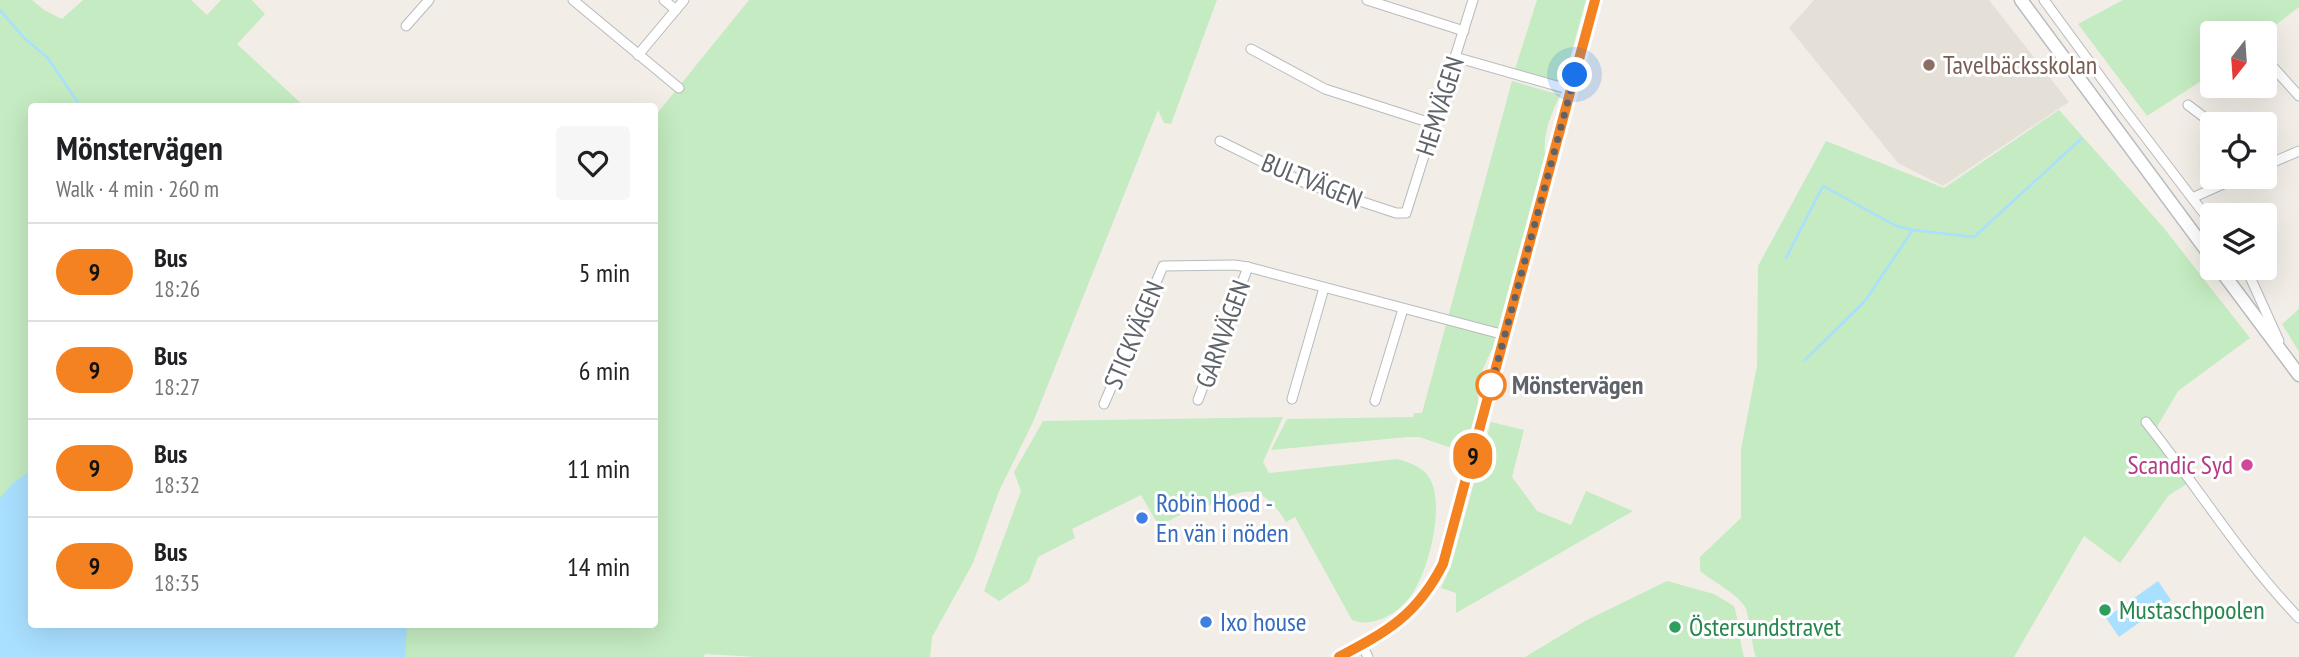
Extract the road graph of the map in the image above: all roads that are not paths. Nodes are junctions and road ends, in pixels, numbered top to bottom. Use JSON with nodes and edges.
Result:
{"nodes":[{"id":1,"x":429,"y":0,"type":"edge"},
{"id":2,"x":573,"y":0,"type":"edge"},
{"id":3,"x":664,"y":0,"type":"edge"},
{"id":4,"x":684,"y":0,"type":"edge"},
{"id":5,"x":1367,"y":0,"type":"edge"},
{"id":6,"x":1474,"y":0,"type":"edge"},
{"id":7,"x":1595,"y":0,"type":"edge"},
{"id":8,"x":2021,"y":0,"type":"edge"},
{"id":9,"x":2044,"y":0,"type":"edge"},
{"id":10,"x":676,"y":10,"type":"junction"},
{"id":11,"x":406,"y":26,"type":"dead end"},
{"id":12,"x":1464,"y":31,"type":"junction"},
{"id":13,"x":1251,"y":49,"type":"dead end"},
{"id":14,"x":638,"y":55,"type":"junction"},
{"id":15,"x":1455,"y":57,"type":"junction"},
{"id":16,"x":2277,"y":71,"type":"edge"},
{"id":17,"x":679,"y":88,"type":"dead end"},
{"id":18,"x":1571,"y":90,"type":"junction"},
{"id":19,"x":2299,"y":96,"type":"edge"},
{"id":20,"x":2188,"y":105,"type":"dead end"},
{"id":21,"x":2200,"y":114,"type":"edge"},
{"id":22,"x":1434,"y":124,"type":"junction"},
{"id":23,"x":1220,"y":141,"type":"dead end"},
{"id":24,"x":2299,"y":151,"type":"edge"},
{"id":25,"x":2277,"y":161,"type":"edge"},
{"id":26,"x":2212,"y":189,"type":"edge"},
{"id":27,"x":2192,"y":198,"type":"junction"},
{"id":28,"x":2200,"y":208,"type":"edge"},
{"id":29,"x":1406,"y":213,"type":"joint"},
{"id":30,"x":2200,"y":242,"type":"edge"},
{"id":31,"x":1248,"y":267,"type":"junction"},
{"id":32,"x":2228,"y":280,"type":"edge"},
{"id":33,"x":2251,"y":280,"type":"edge"},
{"id":34,"x":1324,"y":288,"type":"junction"},
{"id":35,"x":1403,"y":309,"type":"junction"},
{"id":36,"x":1505,"y":335,"type":"junction"},
{"id":37,"x":2288,"y":362,"type":"junction"},
{"id":38,"x":2299,"y":375,"type":"edge"},
{"id":39,"x":1292,"y":399,"type":"dead end"},
{"id":40,"x":1198,"y":400,"type":"dead end"},
{"id":41,"x":1375,"y":401,"type":"dead end"},
{"id":42,"x":1104,"y":404,"type":"dead end"},
{"id":43,"x":2146,"y":422,"type":"dead end"},
{"id":44,"x":2299,"y":618,"type":"edge"},
{"id":45,"x":1362,"y":645,"type":"junction"},
{"id":46,"x":1339,"y":657,"type":"edge"},
{"id":47,"x":1368,"y":657,"type":"edge"}],
"edges":[{"from":1,"to":11,"type":"street"},
{"from":2,"to":14,"type":"street"},
{"from":3,"to":10,"type":"street"},
{"from":4,"to":10,"type":"street"},
{"from":5,"to":12,"type":"street"},
{"from":6,"to":12,"type":"street","name":"HEMVÄGEN"},
{"from":7,"to":18,"type":"street"},
{"from":8,"to":30,"type":"street"},
{"from":9,"to":27,"type":"street"},
{"from":10,"to":14,"type":"street"},
{"from":12,"to":15,"type":"street","name":"HEMVÄGEN"},
{"from":13,"to":22,"type":"street"},
{"from":14,"to":17,"type":"street"},
{"from":15,"to":18,"type":"street"},
{"from":15,"to":22,"type":"street","name":"HEMVÄGEN"},
{"from":16,"to":19,"type":"street"},
{"from":18,"to":36,"type":"street"},
{"from":20,"to":21,"type":"street"},
{"from":22,"to":29,"type":"street","name":"HEMVÄGEN"},
{"from":23,"to":29,"type":"street","name":"BULTVÄGEN"},
{"from":24,"to":25,"type":"street"},
{"from":26,"to":27,"type":"street"},
{"from":27,"to":28,"type":"street"},
{"from":31,"to":34,"type":"street"},
{"from":31,"to":40,"type":"street","name":"GARNVÄGEN"},
{"from":31,"to":42,"type":"street","name":"STICKVÄGEN"},
{"from":32,"to":37,"type":"street"},
{"from":33,"to":37,"type":"street"},
{"from":34,"to":35,"type":"street"},
{"from":34,"to":39,"type":"street"},
{"from":35,"to":36,"type":"street"},
{"from":35,"to":41,"type":"street"},
{"from":36,"to":45,"type":"street"},
{"from":37,"to":38,"type":"street"},
{"from":43,"to":44,"type":"street"},
{"from":45,"to":46,"type":"street"},
{"from":45,"to":47,"type":"street"}]}
